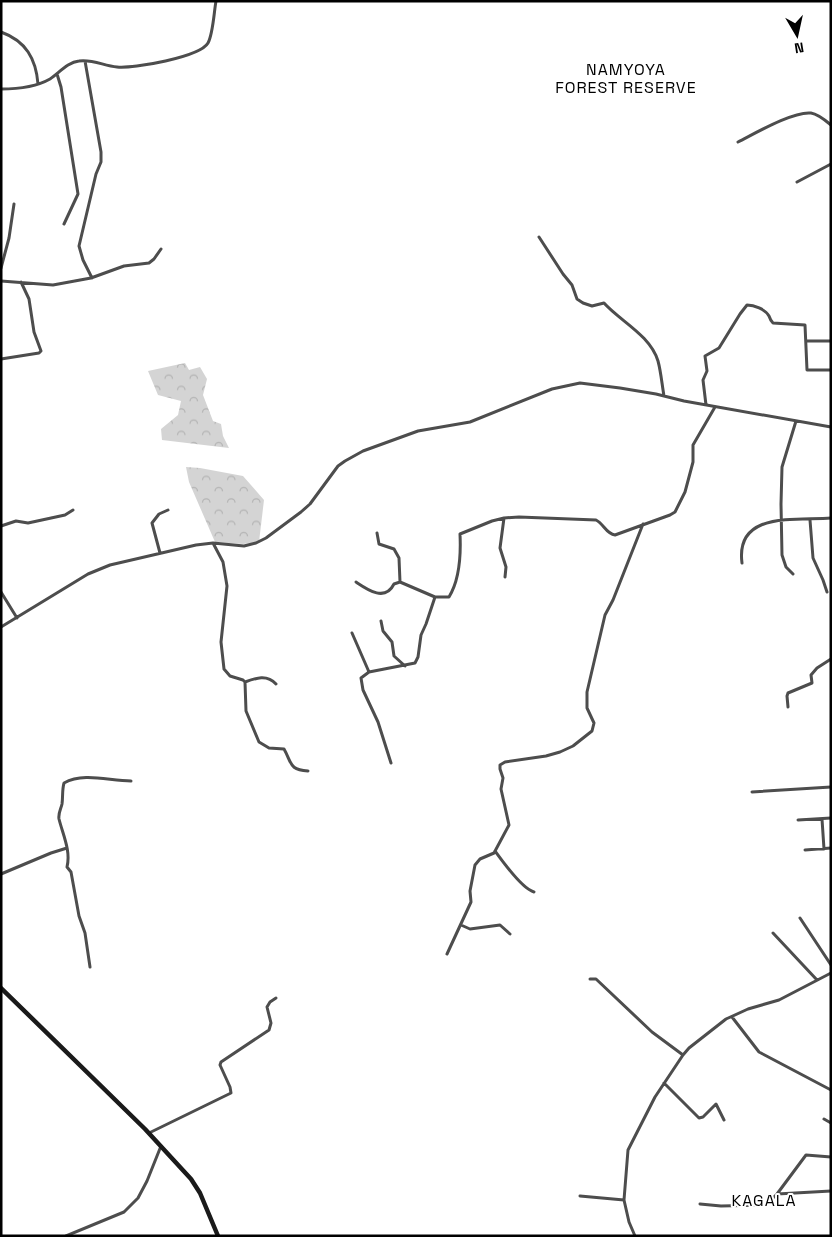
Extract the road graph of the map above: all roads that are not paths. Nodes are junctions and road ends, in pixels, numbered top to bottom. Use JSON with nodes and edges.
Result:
{"nodes":[{"id":1,"x":216,"y":1,"type":"edge"},
{"id":2,"x":1,"y":32,"type":"edge"},
{"id":3,"x":85,"y":61,"type":"junction"},
{"id":4,"x":57,"y":74,"type":"junction"},
{"id":5,"x":38,"y":84,"type":"junction"},
{"id":6,"x":1,"y":89,"type":"edge"},
{"id":7,"x":831,"y":125,"type":"edge"},
{"id":8,"x":738,"y":142,"type":"dead end"},
{"id":9,"x":831,"y":164,"type":"edge"},
{"id":10,"x":797,"y":182,"type":"dead end"},
{"id":11,"x":14,"y":204,"type":"dead end"},
{"id":12,"x":64,"y":224,"type":"dead end"},
{"id":13,"x":539,"y":237,"type":"dead end"},
{"id":14,"x":161,"y":249,"type":"dead end"},
{"id":15,"x":1,"y":268,"type":"edge"},
{"id":16,"x":92,"y":278,"type":"junction"},
{"id":17,"x":1,"y":281,"type":"edge"},
{"id":18,"x":22,"y":282,"type":"junction"},
{"id":19,"x":806,"y":341,"type":"junction"},
{"id":20,"x":831,"y":341,"type":"edge"},
{"id":21,"x":1,"y":359,"type":"edge"},
{"id":22,"x":831,"y":370,"type":"edge"},
{"id":23,"x":664,"y":396,"type":"junction"},
{"id":24,"x":706,"y":405,"type":"junction"},
{"id":25,"x":715,"y":407,"type":"junction"},
{"id":26,"x":796,"y":421,"type":"junction"},
{"id":27,"x":831,"y":427,"type":"edge"},
{"id":28,"x":73,"y":510,"type":"dead end"},
{"id":29,"x":168,"y":510,"type":"dead end"},
{"id":30,"x":504,"y":518,"type":"junction"},
{"id":31,"x":831,"y":518,"type":"edge"},
{"id":32,"x":781,"y":519,"type":"junction"},
{"id":33,"x":810,"y":520,"type":"junction"},
{"id":34,"x":643,"y":524,"type":"junction"},
{"id":35,"x":1,"y":526,"type":"edge"},
{"id":36,"x":377,"y":533,"type":"dead end"},
{"id":37,"x":213,"y":543,"type":"junction"},
{"id":38,"x":160,"y":553,"type":"junction"},
{"id":39,"x":742,"y":563,"type":"dead end"},
{"id":40,"x":793,"y":574,"type":"dead end"},
{"id":41,"x":505,"y":577,"type":"dead end"},
{"id":42,"x":356,"y":582,"type":"dead end"},
{"id":43,"x":400,"y":582,"type":"junction"},
{"id":44,"x":1,"y":592,"type":"edge"},
{"id":45,"x":827,"y":592,"type":"dead end"},
{"id":46,"x":435,"y":597,"type":"junction"},
{"id":47,"x":17,"y":618,"type":"junction"},
{"id":48,"x":381,"y":621,"type":"dead end"},
{"id":49,"x":1,"y":627,"type":"edge"},
{"id":50,"x":352,"y":633,"type":"dead end"},
{"id":51,"x":831,"y":659,"type":"edge"},
{"id":52,"x":405,"y":666,"type":"junction"},
{"id":53,"x":369,"y":672,"type":"junction"},
{"id":54,"x":245,"y":682,"type":"junction"},
{"id":55,"x":276,"y":684,"type":"dead end"},
{"id":56,"x":788,"y":707,"type":"dead end"},
{"id":57,"x":391,"y":764,"type":"dead end"},
{"id":58,"x":308,"y":772,"type":"dead end"},
{"id":59,"x":131,"y":781,"type":"dead end"},
{"id":60,"x":831,"y":787,"type":"edge"},
{"id":61,"x":752,"y":792,"type":"dead end"},
{"id":62,"x":831,"y":818,"type":"edge"},
{"id":63,"x":822,"y":819,"type":"junction"},
{"id":64,"x":798,"y":820,"type":"dead end"},
{"id":65,"x":67,"y":848,"type":"junction"},
{"id":66,"x":831,"y":848,"type":"edge"},
{"id":67,"x":824,"y":849,"type":"junction"},
{"id":68,"x":805,"y":850,"type":"dead end"},
{"id":69,"x":495,"y":851,"type":"junction"},
{"id":70,"x":1,"y":874,"type":"edge"},
{"id":71,"x":534,"y":892,"type":"dead end"},
{"id":72,"x":800,"y":918,"type":"dead end"},
{"id":73,"x":462,"y":925,"type":"junction"},
{"id":74,"x":773,"y":933,"type":"dead end"},
{"id":75,"x":510,"y":934,"type":"dead end"},
{"id":76,"x":447,"y":954,"type":"dead end"},
{"id":77,"x":831,"y":965,"type":"edge"},
{"id":78,"x":90,"y":967,"type":"dead end"},
{"id":79,"x":831,"y":973,"type":"edge"},
{"id":80,"x":590,"y":979,"type":"dead end"},
{"id":81,"x":817,"y":980,"type":"junction"},
{"id":82,"x":1,"y":988,"type":"edge"},
{"id":83,"x":276,"y":998,"type":"dead end"},
{"id":84,"x":732,"y":1017,"type":"junction"},
{"id":85,"x":682,"y":1055,"type":"junction"},
{"id":86,"x":664,"y":1083,"type":"junction"},
{"id":87,"x":831,"y":1090,"type":"edge"},
{"id":88,"x":824,"y":1119,"type":"dead end"},
{"id":89,"x":724,"y":1120,"type":"dead end"},
{"id":90,"x":831,"y":1123,"type":"edge"},
{"id":91,"x":149,"y":1133,"type":"junction"},
{"id":92,"x":161,"y":1146,"type":"junction"},
{"id":93,"x":831,"y":1157,"type":"edge"},
{"id":94,"x":831,"y":1191,"type":"edge"},
{"id":95,"x":777,"y":1194,"type":"junction"},
{"id":96,"x":580,"y":1196,"type":"dead end"},
{"id":97,"x":624,"y":1200,"type":"junction"},
{"id":98,"x":700,"y":1204,"type":"dead end"},
{"id":99,"x":66,"y":1236,"type":"edge"},
{"id":100,"x":218,"y":1236,"type":"edge"},
{"id":101,"x":635,"y":1236,"type":"edge"}],
"edges":[{"from":1,"to":3,"type":"street"},
{"from":2,"to":5,"type":"street"},
{"from":3,"to":4,"type":"street"},
{"from":3,"to":16,"type":"street"},
{"from":4,"to":5,"type":"street"},
{"from":4,"to":12,"type":"street"},
{"from":5,"to":6,"type":"street"},
{"from":7,"to":8,"type":"street"},
{"from":9,"to":10,"type":"street"},
{"from":11,"to":15,"type":"street"},
{"from":13,"to":23,"type":"street"},
{"from":14,"to":16,"type":"street"},
{"from":16,"to":18,"type":"street"},
{"from":17,"to":18,"type":"street"},
{"from":18,"to":21,"type":"street"},
{"from":19,"to":20,"type":"street"},
{"from":19,"to":22,"type":"street"},
{"from":19,"to":24,"type":"street"},
{"from":23,"to":24,"type":"street"},
{"from":23,"to":37,"type":"street"},
{"from":24,"to":25,"type":"street"},
{"from":25,"to":26,"type":"street"},
{"from":25,"to":34,"type":"street"},
{"from":26,"to":27,"type":"street"},
{"from":26,"to":32,"type":"street"},
{"from":28,"to":35,"type":"street"},
{"from":29,"to":38,"type":"street"},
{"from":30,"to":34,"type":"street"},
{"from":30,"to":41,"type":"street"},
{"from":30,"to":46,"type":"street"},
{"from":31,"to":33,"type":"street"},
{"from":32,"to":33,"type":"street"},
{"from":32,"to":39,"type":"street"},
{"from":32,"to":40,"type":"street"},
{"from":33,"to":45,"type":"street"},
{"from":34,"to":69,"type":"street"},
{"from":36,"to":43,"type":"street"},
{"from":37,"to":38,"type":"street"},
{"from":37,"to":54,"type":"street"},
{"from":38,"to":47,"type":"street"},
{"from":42,"to":43,"type":"street"},
{"from":43,"to":46,"type":"street"},
{"from":44,"to":47,"type":"street"},
{"from":46,"to":52,"type":"street"},
{"from":47,"to":49,"type":"street"},
{"from":48,"to":52,"type":"street"},
{"from":50,"to":53,"type":"street"},
{"from":51,"to":56,"type":"street"},
{"from":52,"to":53,"type":"street"},
{"from":53,"to":57,"type":"street"},
{"from":54,"to":55,"type":"street"},
{"from":54,"to":58,"type":"street"},
{"from":59,"to":65,"type":"street"},
{"from":60,"to":61,"type":"street"},
{"from":62,"to":63,"type":"street"},
{"from":63,"to":64,"type":"street"},
{"from":63,"to":67,"type":"street"},
{"from":65,"to":70,"type":"street"},
{"from":65,"to":78,"type":"street"},
{"from":66,"to":67,"type":"street"},
{"from":67,"to":68,"type":"street"},
{"from":69,"to":71,"type":"street"},
{"from":69,"to":73,"type":"street"},
{"from":72,"to":77,"type":"street"},
{"from":73,"to":75,"type":"street"},
{"from":73,"to":76,"type":"street"},
{"from":74,"to":81,"type":"street"},
{"from":79,"to":81,"type":"street"},
{"from":80,"to":85,"type":"street"},
{"from":81,"to":84,"type":"street"},
{"from":82,"to":91,"type":"street"},
{"from":83,"to":91,"type":"street"},
{"from":84,"to":85,"type":"street"},
{"from":84,"to":87,"type":"street"},
{"from":85,"to":86,"type":"street"},
{"from":86,"to":89,"type":"street"},
{"from":86,"to":97,"type":"street"},
{"from":88,"to":90,"type":"street"},
{"from":91,"to":92,"type":"street"},
{"from":92,"to":99,"type":"street"},
{"from":92,"to":100,"type":"street"},
{"from":93,"to":95,"type":"street"},
{"from":94,"to":95,"type":"street"},
{"from":95,"to":98,"type":"street"},
{"from":96,"to":97,"type":"street"},
{"from":97,"to":101,"type":"street"}]}
